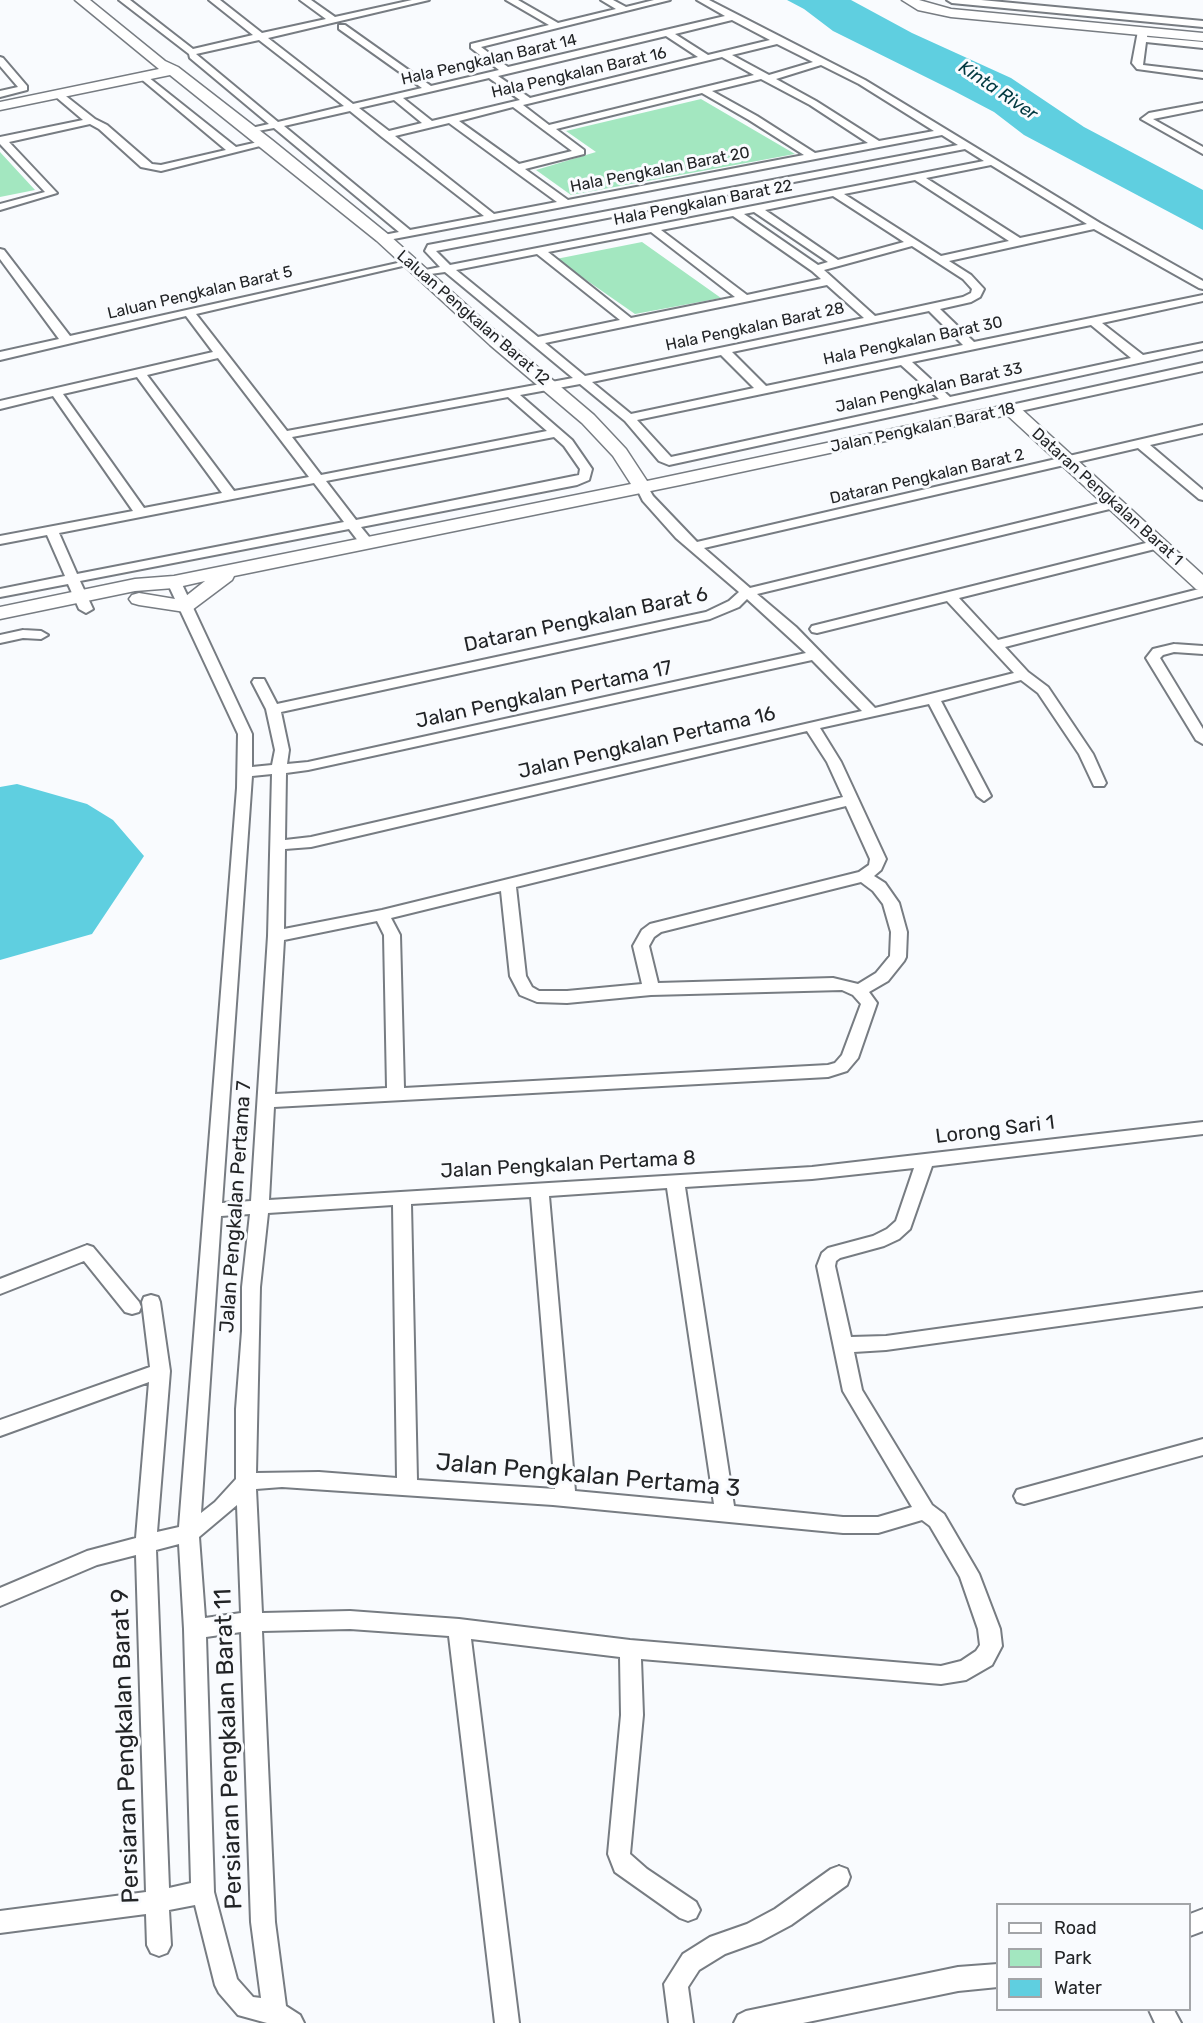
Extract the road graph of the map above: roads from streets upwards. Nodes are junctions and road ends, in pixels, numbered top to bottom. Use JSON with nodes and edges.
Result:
{"nodes":[{"id":1,"x":82,"y":0,"type":"edge"},
{"id":2,"x":97,"y":0,"type":"edge"},
{"id":3,"x":124,"y":0,"type":"edge"},
{"id":4,"x":214,"y":0,"type":"edge"},
{"id":5,"x":305,"y":0,"type":"edge"},
{"id":6,"x":424,"y":0,"type":"edge"},
{"id":7,"x":512,"y":0,"type":"edge"},
{"id":8,"x":606,"y":0,"type":"edge"},
{"id":9,"x":665,"y":0,"type":"edge"},
{"id":10,"x":702,"y":0,"type":"edge"},
{"id":11,"x":909,"y":0,"type":"edge"},
{"id":12,"x":927,"y":0,"type":"edge"},
{"id":13,"x":952,"y":0,"type":"edge"},
{"id":14,"x":398,"y":2,"type":"edge"},
{"id":15,"x":625,"y":10,"type":"junction"},
{"id":16,"x":734,"y":17,"type":"junction"},
{"id":17,"x":1076,"y":19,"type":"junction"},
{"id":18,"x":338,"y":24,"type":"junction"},
{"id":19,"x":1203,"y":24,"type":"edge"},
{"id":20,"x":556,"y":26,"type":"junction"},
{"id":21,"x":668,"y":33,"type":"junction"},
{"id":22,"x":1143,"y":35,"type":"junction"},
{"id":23,"x":1203,"y":35,"type":"edge"},
{"id":24,"x":261,"y":37,"type":"junction"},
{"id":25,"x":778,"y":41,"type":"junction"},
{"id":26,"x":1203,"y":45,"type":"edge"},
{"id":27,"x":190,"y":54,"type":"junction"},
{"id":28,"x":723,"y":54,"type":"junction"},
{"id":29,"x":706,"y":58,"type":"junction"},
{"id":30,"x":0,"y":60,"type":"edge"},
{"id":31,"x":822,"y":62,"type":"junction"},
{"id":32,"x":172,"y":70,"type":"junction"},
{"id":33,"x":507,"y":71,"type":"junction"},
{"id":34,"x":491,"y":75,"type":"junction"},
{"id":35,"x":1203,"y":75,"type":"edge"},
{"id":36,"x":143,"y":76,"type":"junction"},
{"id":37,"x":764,"y":77,"type":"junction"},
{"id":38,"x":429,"y":89,"type":"junction"},
{"id":39,"x":703,"y":90,"type":"junction"},
{"id":40,"x":0,"y":94,"type":"edge"},
{"id":41,"x":59,"y":95,"type":"junction"},
{"id":42,"x":396,"y":97,"type":"junction"},
{"id":43,"x":528,"y":101,"type":"junction"},
{"id":44,"x":515,"y":104,"type":"junction"},
{"id":45,"x":0,"y":106,"type":"edge"},
{"id":46,"x":1203,"y":106,"type":"edge"},
{"id":47,"x":352,"y":108,"type":"junction"},
{"id":48,"x":450,"y":119,"type":"junction"},
{"id":49,"x":91,"y":121,"type":"junction"},
{"id":50,"x":429,"y":124,"type":"junction"},
{"id":51,"x":275,"y":125,"type":"junction"},
{"id":52,"x":548,"y":128,"type":"junction"},
{"id":53,"x":251,"y":131,"type":"junction"},
{"id":54,"x":943,"y":132,"type":"junction"},
{"id":55,"x":386,"y":135,"type":"junction"},
{"id":56,"x":1,"y":140,"type":"edge"},
{"id":57,"x":267,"y":143,"type":"junction"},
{"id":58,"x":1203,"y":143,"type":"edge"},
{"id":59,"x":876,"y":144,"type":"junction"},
{"id":60,"x":1191,"y":145,"type":"junction"},
{"id":61,"x":967,"y":146,"type":"junction"},
{"id":62,"x":233,"y":150,"type":"junction"},
{"id":63,"x":1203,"y":151,"type":"edge"},
{"id":64,"x":812,"y":156,"type":"junction"},
{"id":65,"x":993,"y":162,"type":"junction"},
{"id":66,"x":517,"y":168,"type":"junction"},
{"id":67,"x":917,"y":177,"type":"junction"},
{"id":68,"x":835,"y":193,"type":"junction"},
{"id":69,"x":565,"y":203,"type":"junction"},
{"id":70,"x":0,"y":207,"type":"edge"},
{"id":71,"x":756,"y":208,"type":"junction"},
{"id":72,"x":734,"y":212,"type":"junction"},
{"id":73,"x":492,"y":217,"type":"junction"},
{"id":74,"x":1096,"y":225,"type":"junction"},
{"id":75,"x":652,"y":228,"type":"junction"},
{"id":76,"x":406,"y":233,"type":"junction"},
{"id":77,"x":383,"y":238,"type":"junction"},
{"id":78,"x":1017,"y":241,"type":"junction"},
{"id":79,"x":912,"y":243,"type":"junction"},
{"id":80,"x":539,"y":251,"type":"junction"},
{"id":81,"x":0,"y":252,"type":"edge"},
{"id":82,"x":938,"y":260,"type":"junction"},
{"id":83,"x":406,"y":262,"type":"junction"},
{"id":84,"x":837,"y":264,"type":"junction"},
{"id":85,"x":448,"y":268,"type":"junction"},
{"id":86,"x":816,"y":269,"type":"junction"},
{"id":87,"x":420,"y":274,"type":"junction"},
{"id":88,"x":830,"y":281,"type":"junction"},
{"id":89,"x":1203,"y":286,"type":"edge"},
{"id":90,"x":744,"y":298,"type":"junction"},
{"id":91,"x":1203,"y":298,"type":"edge"},
{"id":92,"x":931,"y":307,"type":"junction"},
{"id":93,"x":189,"y":313,"type":"junction"},
{"id":94,"x":872,"y":319,"type":"junction"},
{"id":95,"x":628,"y":321,"type":"junction"},
{"id":96,"x":1093,"y":321,"type":"junction"},
{"id":97,"x":536,"y":340,"type":"junction"},
{"id":98,"x":67,"y":341,"type":"junction"},
{"id":99,"x":971,"y":346,"type":"junction"},
{"id":100,"x":1203,"y":346,"type":"edge"},
{"id":101,"x":724,"y":351,"type":"junction"},
{"id":102,"x":220,"y":354,"type":"junction"},
{"id":103,"x":0,"y":356,"type":"edge"},
{"id":104,"x":1140,"y":359,"type":"junction"},
{"id":105,"x":903,"y":360,"type":"junction"},
{"id":106,"x":1203,"y":367,"type":"edge"},
{"id":107,"x":139,"y":372,"type":"junction"},
{"id":108,"x":583,"y":380,"type":"junction"},
{"id":109,"x":550,"y":387,"type":"junction"},
{"id":110,"x":763,"y":390,"type":"junction"},
{"id":111,"x":56,"y":392,"type":"junction"},
{"id":112,"x":512,"y":394,"type":"junction"},
{"id":113,"x":948,"y":401,"type":"junction"},
{"id":114,"x":0,"y":405,"type":"edge"},
{"id":115,"x":1011,"y":409,"type":"junction"},
{"id":116,"x":630,"y":418,"type":"junction"},
{"id":117,"x":1203,"y":429,"type":"edge"},
{"id":118,"x":556,"y":432,"type":"junction"},
{"id":119,"x":284,"y":435,"type":"junction"},
{"id":120,"x":1141,"y":444,"type":"junction"},
{"id":121,"x":1067,"y":462,"type":"junction"},
{"id":122,"x":317,"y":478,"type":"junction"},
{"id":123,"x":1196,"y":483,"type":"edge"},
{"id":124,"x":642,"y":487,"type":"junction"},
{"id":125,"x":230,"y":495,"type":"junction"},
{"id":126,"x":1203,"y":496,"type":"edge"},
{"id":127,"x":1113,"y":504,"type":"junction"},
{"id":128,"x":141,"y":513,"type":"junction"},
{"id":129,"x":352,"y":524,"type":"junction"},
{"id":130,"x":51,"y":530,"type":"junction"},
{"id":131,"x":0,"y":540,"type":"edge"},
{"id":132,"x":367,"y":543,"type":"junction"},
{"id":133,"x":1158,"y":544,"type":"junction"},
{"id":134,"x":694,"y":547,"type":"junction"},
{"id":135,"x":233,"y":570,"type":"junction"},
{"id":136,"x":174,"y":582,"type":"junction"},
{"id":137,"x":1203,"y":585,"type":"edge"},
{"id":138,"x":748,"y":592,"type":"junction"},
{"id":139,"x":1203,"y":592,"type":"edge"},
{"id":140,"x":0,"y":593,"type":"edge"},
{"id":141,"x":80,"y":595,"type":"junction"},
{"id":142,"x":951,"y":596,"type":"junction"},
{"id":143,"x":139,"y":599,"type":"junction"},
{"id":144,"x":185,"y":606,"type":"junction"},
{"id":145,"x":0,"y":613,"type":"edge"},
{"id":146,"x":0,"y":626,"type":"edge"},
{"id":147,"x":817,"y":629,"type":"dead end"},
{"id":148,"x":41,"y":635,"type":"dead end"},
{"id":149,"x":0,"y":639,"type":"edge"},
{"id":150,"x":996,"y":645,"type":"junction"},
{"id":151,"x":1203,"y":650,"type":"edge"},
{"id":152,"x":816,"y":655,"type":"junction"},
{"id":153,"x":1023,"y":675,"type":"junction"},
{"id":154,"x":259,"y":682,"type":"dead end"},
{"id":155,"x":933,"y":699,"type":"junction"},
{"id":156,"x":273,"y":709,"type":"junction"},
{"id":157,"x":871,"y":712,"type":"junction"},
{"id":158,"x":812,"y":727,"type":"junction"},
{"id":159,"x":1203,"y":740,"type":"edge"},
{"id":160,"x":279,"y":769,"type":"junction"},
{"id":161,"x":245,"y":772,"type":"junction"},
{"id":162,"x":1099,"y":783,"type":"dead end"},
{"id":163,"x":984,"y":796,"type":"dead end"},
{"id":164,"x":851,"y":801,"type":"junction"},
{"id":165,"x":279,"y":844,"type":"junction"},
{"id":166,"x":864,"y":876,"type":"junction"},
{"id":167,"x":508,"y":883,"type":"junction"},
{"id":168,"x":382,"y":915,"type":"junction"},
{"id":169,"x":276,"y":936,"type":"junction"},
{"id":170,"x":651,"y":989,"type":"junction"},
{"id":171,"x":859,"y":991,"type":"junction"},
{"id":172,"x":396,"y":1094,"type":"junction"},
{"id":173,"x":265,"y":1101,"type":"junction"},
{"id":174,"x":1203,"y":1128,"type":"edge"},
{"id":175,"x":926,"y":1161,"type":"junction"},
{"id":176,"x":675,"y":1182,"type":"junction"},
{"id":177,"x":539,"y":1189,"type":"junction"},
{"id":178,"x":402,"y":1197,"type":"junction"},
{"id":179,"x":260,"y":1205,"type":"junction"},
{"id":180,"x":213,"y":1210,"type":"junction"},
{"id":181,"x":0,"y":1287,"type":"edge"},
{"id":182,"x":1203,"y":1299,"type":"edge"},
{"id":183,"x":843,"y":1345,"type":"junction"},
{"id":184,"x":160,"y":1371,"type":"junction"},
{"id":185,"x":0,"y":1428,"type":"edge"},
{"id":186,"x":1203,"y":1447,"type":"edge"},
{"id":187,"x":246,"y":1482,"type":"junction"},
{"id":188,"x":407,"y":1486,"type":"junction"},
{"id":189,"x":1024,"y":1496,"type":"dead end"},
{"id":190,"x":566,"y":1498,"type":"junction"},
{"id":191,"x":925,"y":1511,"type":"junction"},
{"id":192,"x":725,"y":1512,"type":"junction"},
{"id":193,"x":189,"y":1533,"type":"junction"},
{"id":194,"x":146,"y":1546,"type":"junction"},
{"id":195,"x":0,"y":1597,"type":"edge"},
{"id":196,"x":252,"y":1621,"type":"junction"},
{"id":197,"x":459,"y":1628,"type":"junction"},
{"id":198,"x":195,"y":1629,"type":"junction"},
{"id":199,"x":630,"y":1649,"type":"junction"},
{"id":200,"x":838,"y":1877,"type":"dead end"},
{"id":201,"x":203,"y":1892,"type":"junction"},
{"id":202,"x":158,"y":1901,"type":"junction"},
{"id":203,"x":688,"y":1910,"type":"dead end"},
{"id":204,"x":0,"y":1922,"type":"edge"},
{"id":205,"x":159,"y":1945,"type":"dead end"},
{"id":206,"x":996,"y":1975,"type":"edge"},
{"id":207,"x":284,"y":2018,"type":"edge"},
{"id":208,"x":507,"y":2023,"type":"edge"},
{"id":209,"x":681,"y":2023,"type":"edge"},
{"id":210,"x":746,"y":2023,"type":"edge"}],
"edges":[{"from":1,"to":32,"type":"street","name":"Laluan Pengkalan Barat 12"},
{"from":2,"to":32,"type":"street","name":"Laluan Pengkalan Barat 12"},
{"from":3,"to":27,"type":"street"},
{"from":4,"to":24,"type":"street"},
{"from":5,"to":18,"type":"street"},
{"from":6,"to":14,"type":"street"},
{"from":7,"to":20,"type":"street"},
{"from":8,"to":15,"type":"street"},
{"from":9,"to":15,"type":"street"},
{"from":10,"to":16,"type":"street"},
{"from":11,"to":17,"type":"street"},
{"from":12,"to":17,"type":"street"},
{"from":13,"to":17,"type":"street"},
{"from":14,"to":18,"type":"street"},
{"from":15,"to":20,"type":"street"},
{"from":16,"to":21,"type":"street","name":"Hala Pengkalan Barat 14"},
{"from":16,"to":25,"type":"street"},
{"from":17,"to":19,"type":"street"},
{"from":17,"to":22,"type":"street"},
{"from":17,"to":23,"type":"street"},
{"from":18,"to":24,"type":"street"},
{"from":18,"to":38,"type":"street"},
{"from":20,"to":33,"type":"street"},
{"from":21,"to":29,"type":"street"},
{"from":21,"to":33,"type":"street","name":"Hala Pengkalan Barat 14"},
{"from":22,"to":23,"type":"street"},
{"from":22,"to":26,"type":"street"},
{"from":22,"to":35,"type":"street"},
{"from":24,"to":27,"type":"street"},
{"from":24,"to":47,"type":"street"},
{"from":25,"to":28,"type":"street","name":"Hala Pengkalan Barat 16"},
{"from":25,"to":31,"type":"street"},
{"from":27,"to":51,"type":"street"},
{"from":28,"to":29,"type":"street","name":"Hala Pengkalan Barat 16"},
{"from":28,"to":37,"type":"street"},
{"from":29,"to":43,"type":"street","name":"Hala Pengkalan Barat 16"},
{"from":30,"to":40,"type":"street"},
{"from":31,"to":37,"type":"street"},
{"from":31,"to":54,"type":"street"},
{"from":32,"to":36,"type":"street"},
{"from":32,"to":53,"type":"street","name":"Laluan Pengkalan Barat 12"},
{"from":33,"to":34,"type":"street","name":"Hala Pengkalan Barat 14"},
{"from":34,"to":38,"type":"street","name":"Hala Pengkalan Barat 14"},
{"from":34,"to":43,"type":"street"},
{"from":36,"to":41,"type":"street"},
{"from":36,"to":62,"type":"street"},
{"from":37,"to":39,"type":"street"},
{"from":37,"to":59,"type":"street"},
{"from":38,"to":42,"type":"street","name":"Hala Pengkalan Barat 14"},
{"from":39,"to":52,"type":"street"},
{"from":39,"to":64,"type":"street"},
{"from":41,"to":45,"type":"street"},
{"from":41,"to":49,"type":"street"},
{"from":42,"to":47,"type":"street","name":"Hala Pengkalan Barat 14"},
{"from":42,"to":50,"type":"street"},
{"from":43,"to":44,"type":"street","name":"Hala Pengkalan Barat 16"},
{"from":44,"to":48,"type":"street","name":"Hala Pengkalan Barat 16"},
{"from":44,"to":52,"type":"street"},
{"from":46,"to":60,"type":"street"},
{"from":47,"to":51,"type":"street","name":"Hala Pengkalan Barat 14"},
{"from":47,"to":55,"type":"street"},
{"from":48,"to":50,"type":"street","name":"Hala Pengkalan Barat 16"},
{"from":48,"to":66,"type":"street"},
{"from":49,"to":56,"type":"street"},
{"from":49,"to":62,"type":"street"},
{"from":50,"to":55,"type":"street","name":"Hala Pengkalan Barat 16"},
{"from":51,"to":53,"type":"street","name":"Hala Pengkalan Barat 14"},
{"from":51,"to":76,"type":"street"},
{"from":52,"to":66,"type":"street"},
{"from":53,"to":57,"type":"street","name":"Laluan Pengkalan Barat 12"},
{"from":54,"to":59,"type":"street","name":"Hala Pengkalan Barat 20"},
{"from":54,"to":61,"type":"street"},
{"from":55,"to":73,"type":"street"},
{"from":56,"to":70,"type":"street"},
{"from":57,"to":62,"type":"street"},
{"from":57,"to":77,"type":"street","name":"Laluan Pengkalan Barat 12"},
{"from":58,"to":60,"type":"street"},
{"from":59,"to":64,"type":"street","name":"Hala Pengkalan Barat 20"},
{"from":60,"to":63,"type":"street"},
{"from":61,"to":65,"type":"street"},
{"from":61,"to":85,"type":"street"},
{"from":64,"to":69,"type":"street","name":"Hala Pengkalan Barat 20"},
{"from":65,"to":67,"type":"street","name":"Hala Pengkalan Barat 22"},
{"from":65,"to":74,"type":"street"},
{"from":66,"to":69,"type":"street"},
{"from":67,"to":68,"type":"street","name":"Hala Pengkalan Barat 22"},
{"from":67,"to":78,"type":"street"},
{"from":68,"to":71,"type":"street","name":"Hala Pengkalan Barat 22"},
{"from":68,"to":79,"type":"street"},
{"from":69,"to":73,"type":"street","name":"Hala Pengkalan Barat 20"},
{"from":71,"to":72,"type":"street","name":"Hala Pengkalan Barat 22"},
{"from":71,"to":84,"type":"street"},
{"from":72,"to":75,"type":"street","name":"Hala Pengkalan Barat 22"},
{"from":72,"to":86,"type":"street"},
{"from":73,"to":76,"type":"street","name":"Hala Pengkalan Barat 20"},
{"from":74,"to":78,"type":"street"},
{"from":74,"to":89,"type":"street"},
{"from":75,"to":80,"type":"street","name":"Hala Pengkalan Barat 22"},
{"from":75,"to":90,"type":"street"},
{"from":76,"to":77,"type":"street","name":"Hala Pengkalan Barat 20"},
{"from":77,"to":83,"type":"street","name":"Laluan Pengkalan Barat 12"},
{"from":78,"to":82,"type":"street"},
{"from":79,"to":82,"type":"street"},
{"from":79,"to":84,"type":"street"},
{"from":80,"to":85,"type":"street","name":"Hala Pengkalan Barat 22"},
{"from":80,"to":95,"type":"street"},
{"from":81,"to":98,"type":"street"},
{"from":82,"to":92,"type":"street","name":"Hala Pengkalan Barat 28"},
{"from":83,"to":87,"type":"street","name":"Laluan Pengkalan Barat 12"},
{"from":83,"to":93,"type":"street","name":"Laluan Pengkalan Barat 5"},
{"from":84,"to":86,"type":"street"},
{"from":85,"to":87,"type":"street","name":"Hala Pengkalan Barat 22"},
{"from":85,"to":97,"type":"street"},
{"from":86,"to":88,"type":"street"},
{"from":87,"to":109,"type":"street","name":"Laluan Pengkalan Barat 12"},
{"from":88,"to":90,"type":"street"},
{"from":88,"to":94,"type":"street"},
{"from":90,"to":95,"type":"street"},
{"from":91,"to":96,"type":"street","name":"Hala Pengkalan Barat 30"},
{"from":92,"to":94,"type":"street","name":"Hala Pengkalan Barat 28"},
{"from":92,"to":99,"type":"street"},
{"from":93,"to":98,"type":"street","name":"Laluan Pengkalan Barat 5"},
{"from":93,"to":102,"type":"street"},
{"from":94,"to":101,"type":"street","name":"Hala Pengkalan Barat 28"},
{"from":95,"to":97,"type":"street"},
{"from":96,"to":99,"type":"street","name":"Hala Pengkalan Barat 30"},
{"from":96,"to":104,"type":"street"},
{"from":97,"to":108,"type":"street"},
{"from":98,"to":103,"type":"street","name":"Laluan Pengkalan Barat 5"},
{"from":99,"to":105,"type":"street","name":"Hala Pengkalan Barat 30"},
{"from":100,"to":104,"type":"street","name":"Jalan Pengkalan Barat 33"},
{"from":101,"to":108,"type":"street","name":"Hala Pengkalan Barat 28"},
{"from":101,"to":110,"type":"street"},
{"from":102,"to":107,"type":"street"},
{"from":102,"to":119,"type":"street"},
{"from":104,"to":113,"type":"street","name":"Jalan Pengkalan Barat 33"},
{"from":105,"to":110,"type":"street","name":"Hala Pengkalan Barat 30"},
{"from":105,"to":113,"type":"street"},
{"from":106,"to":115,"type":"street","name":"Jalan Pengkalan Barat 18"},
{"from":107,"to":111,"type":"street"},
{"from":107,"to":125,"type":"street"},
{"from":108,"to":109,"type":"street","name":"Hala Pengkalan Barat 28"},
{"from":108,"to":116,"type":"street"},
{"from":109,"to":112,"type":"street","name":"Hala Pengkalan Barat 28"},
{"from":109,"to":124,"type":"street","name":"Laluan Pengkalan Barat 12"},
{"from":110,"to":116,"type":"street","name":"Hala Pengkalan Barat 30"},
{"from":111,"to":114,"type":"street"},
{"from":111,"to":128,"type":"street"},
{"from":112,"to":118,"type":"street"},
{"from":112,"to":119,"type":"street","name":"Hala Pengkalan Barat 28"},
{"from":113,"to":116,"type":"street","name":"Jalan Pengkalan Barat 33"},
{"from":115,"to":121,"type":"street","name":"Dataran Pengkalan Barat 1"},
{"from":115,"to":124,"type":"street","name":"Jalan Pengkalan Barat 18"},
{"from":117,"to":120,"type":"street","name":"Dataran Pengkalan Barat 2"},
{"from":118,"to":122,"type":"street"},
{"from":118,"to":129,"type":"street"},
{"from":119,"to":122,"type":"street"},
{"from":120,"to":121,"type":"street","name":"Dataran Pengkalan Barat 2"},
{"from":120,"to":123,"type":"street"},
{"from":121,"to":127,"type":"street","name":"Dataran Pengkalan Barat 1"},
{"from":121,"to":134,"type":"street","name":"Dataran Pengkalan Barat 2"},
{"from":122,"to":125,"type":"street"},
{"from":122,"to":129,"type":"street"},
{"from":123,"to":126,"type":"street"},
{"from":124,"to":132,"type":"street","name":"Jalan Pengkalan Barat 18"},
{"from":124,"to":134,"type":"street","name":"Laluan Pengkalan Barat 12"},
{"from":125,"to":128,"type":"street"},
{"from":127,"to":133,"type":"street","name":"Dataran Pengkalan Barat 1"},
{"from":127,"to":138,"type":"street","name":"Dataran Pengkalan Barat 6"},
{"from":128,"to":130,"type":"street"},
{"from":129,"to":132,"type":"street"},
{"from":129,"to":141,"type":"street"},
{"from":130,"to":131,"type":"street"},
{"from":130,"to":141,"type":"street"},
{"from":132,"to":135,"type":"street","name":"Jalan Pengkalan Barat 18"},
{"from":133,"to":137,"type":"street","name":"Dataran Pengkalan Barat 1"},
{"from":133,"to":142,"type":"street"},
{"from":134,"to":138,"type":"street","name":"Laluan Pengkalan Barat 12"},
{"from":135,"to":136,"type":"street","name":"Jalan Pengkalan Barat 18"},
{"from":135,"to":144,"type":"street"},
{"from":136,"to":141,"type":"street"},
{"from":136,"to":143,"type":"street"},
{"from":136,"to":144,"type":"street"},
{"from":138,"to":152,"type":"street","name":"Laluan Pengkalan Barat 12"},
{"from":138,"to":156,"type":"street","name":"Dataran Pengkalan Barat 6"},
{"from":139,"to":150,"type":"street"},
{"from":140,"to":141,"type":"street"},
{"from":141,"to":143,"type":"street"},
{"from":141,"to":145,"type":"street"},
{"from":141,"to":146,"type":"street"},
{"from":142,"to":147,"type":"street"},
{"from":142,"to":150,"type":"street"},
{"from":143,"to":144,"type":"street"},
{"from":144,"to":161,"type":"street"},
{"from":148,"to":149,"type":"street"},
{"from":150,"to":153,"type":"street"},
{"from":151,"to":159,"type":"street"},
{"from":152,"to":157,"type":"street","name":"Laluan Pengkalan Barat 12"},
{"from":152,"to":160,"type":"street","name":"Jalan Pengkalan Pertama 17"},
{"from":153,"to":155,"type":"street","name":"Jalan Pengkalan Pertama 16"},
{"from":153,"to":162,"type":"street"},
{"from":154,"to":156,"type":"street","name":"Jalan Pengkalan Pertama 7"},
{"from":155,"to":157,"type":"street","name":"Jalan Pengkalan Pertama 16"},
{"from":155,"to":163,"type":"street"},
{"from":156,"to":160,"type":"street","name":"Jalan Pengkalan Pertama 7"},
{"from":157,"to":158,"type":"street","name":"Jalan Pengkalan Pertama 16"},
{"from":158,"to":164,"type":"street"},
{"from":158,"to":165,"type":"street","name":"Jalan Pengkalan Pertama 16"},
{"from":160,"to":161,"type":"street","name":"Jalan Pengkalan Pertama 17"},
{"from":160,"to":165,"type":"street","name":"Jalan Pengkalan Pertama 7"},
{"from":161,"to":180,"type":"street"},
{"from":164,"to":166,"type":"street"},
{"from":164,"to":167,"type":"street"},
{"from":165,"to":169,"type":"street","name":"Jalan Pengkalan Pertama 7"},
{"from":166,"to":170,"type":"street"},
{"from":166,"to":171,"type":"street"},
{"from":167,"to":168,"type":"street"},
{"from":167,"to":170,"type":"street"},
{"from":168,"to":169,"type":"street"},
{"from":168,"to":172,"type":"street"},
{"from":169,"to":173,"type":"street","name":"Jalan Pengkalan Pertama 7"},
{"from":170,"to":171,"type":"street"},
{"from":171,"to":172,"type":"street"},
{"from":172,"to":173,"type":"street"},
{"from":173,"to":179,"type":"street","name":"Jalan Pengkalan Pertama 7"},
{"from":174,"to":175,"type":"street","name":"Lorong Sari 1"},
{"from":175,"to":176,"type":"street","name":"Jalan Pengkalan Pertama 8"},
{"from":175,"to":183,"type":"street","name":"Lorong Sari 1"},
{"from":176,"to":177,"type":"street","name":"Jalan Pengkalan Pertama 8"},
{"from":176,"to":192,"type":"street"},
{"from":177,"to":178,"type":"street","name":"Jalan Pengkalan Pertama 8"},
{"from":177,"to":190,"type":"street"},
{"from":178,"to":179,"type":"street","name":"Jalan Pengkalan Pertama 8"},
{"from":178,"to":188,"type":"street"},
{"from":179,"to":180,"type":"street","name":"Jalan Pengkalan Pertama 8"},
{"from":179,"to":187,"type":"street","name":"Jalan Pengkalan Pertama 7"},
{"from":180,"to":193,"type":"street"},
{"from":181,"to":184,"type":"street","name":"Persiaran Pengkalan Barat 9"},
{"from":182,"to":183,"type":"street"},
{"from":183,"to":191,"type":"street"},
{"from":184,"to":185,"type":"street"},
{"from":184,"to":194,"type":"street","name":"Persiaran Pengkalan Barat 9"},
{"from":186,"to":189,"type":"street"},
{"from":187,"to":188,"type":"street","name":"Jalan Pengkalan Pertama 3"},
{"from":187,"to":193,"type":"street"},
{"from":187,"to":196,"type":"street","name":"Persiaran Pengkalan Barat 11"},
{"from":188,"to":190,"type":"street","name":"Jalan Pengkalan Pertama 3"},
{"from":190,"to":192,"type":"street","name":"Jalan Pengkalan Pertama 3"},
{"from":191,"to":192,"type":"street","name":"Jalan Pengkalan Pertama 3"},
{"from":191,"to":199,"type":"street"},
{"from":193,"to":194,"type":"street"},
{"from":193,"to":198,"type":"street"},
{"from":194,"to":195,"type":"street"},
{"from":194,"to":202,"type":"street","name":"Persiaran Pengkalan Barat 9"},
{"from":196,"to":197,"type":"street"},
{"from":196,"to":198,"type":"street"},
{"from":196,"to":207,"type":"street","name":"Persiaran Pengkalan Barat 11"},
{"from":197,"to":199,"type":"street"},
{"from":197,"to":208,"type":"street"},
{"from":198,"to":201,"type":"street"},
{"from":199,"to":203,"type":"street"},
{"from":200,"to":209,"type":"street"},
{"from":201,"to":202,"type":"street"},
{"from":201,"to":207,"type":"street"},
{"from":202,"to":204,"type":"street"},
{"from":202,"to":205,"type":"street","name":"Persiaran Pengkalan Barat 9"},
{"from":206,"to":210,"type":"street"}]}
